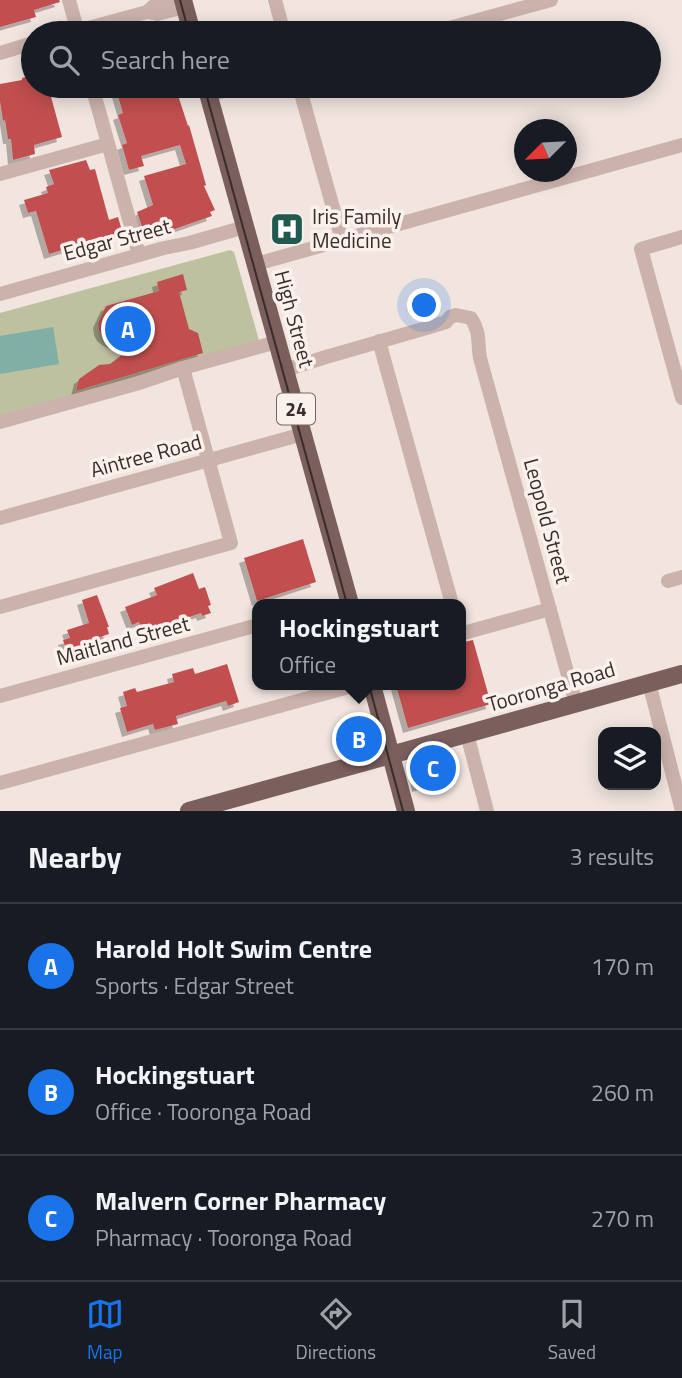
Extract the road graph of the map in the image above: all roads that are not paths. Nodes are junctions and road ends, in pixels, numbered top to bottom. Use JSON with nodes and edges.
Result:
{"nodes":[{"id":1,"x":69,"y":0,"type":"edge"},
{"id":2,"x":275,"y":0,"type":"edge"},
{"id":3,"x":551,"y":0,"type":"edge"},
{"id":4,"x":180,"y":2,"type":"edge"},
{"id":5,"x":73,"y":21,"type":"edge"},
{"id":6,"x":116,"y":21,"type":"edge"},
{"id":7,"x":187,"y":21,"type":"edge"},
{"id":8,"x":281,"y":21,"type":"edge"},
{"id":9,"x":475,"y":21,"type":"edge"},
{"id":10,"x":21,"y":47,"type":"edge"},
{"id":11,"x":0,"y":53,"type":"edge"},
{"id":12,"x":95,"y":98,"type":"edge"},
{"id":13,"x":210,"y":98,"type":"edge"},
{"id":14,"x":302,"y":98,"type":"edge"},
{"id":15,"x":108,"y":144,"type":"junction"},
{"id":16,"x":682,"y":145,"type":"edge"},
{"id":17,"x":0,"y":174,"type":"edge"},
{"id":18,"x":245,"y":228,"type":"junction"},
{"id":19,"x":682,"y":237,"type":"edge"},
{"id":20,"x":342,"y":240,"type":"junction"},
{"id":21,"x":139,"y":255,"type":"junction"},
{"id":22,"x":256,"y":264,"type":"junction"},
{"id":23,"x":0,"y":295,"type":"edge"},
{"id":24,"x":379,"y":341,"type":"junction"},
{"id":25,"x":277,"y":342,"type":"junction"},
{"id":26,"x":183,"y":368,"type":"junction"},
{"id":27,"x":285,"y":370,"type":"junction"},
{"id":28,"x":682,"y":398,"type":"edge"},
{"id":29,"x":0,"y":422,"type":"edge"},
{"id":30,"x":303,"y":434,"type":"junction"},
{"id":31,"x":209,"y":460,"type":"junction"},
{"id":32,"x":0,"y":518,"type":"edge"},
{"id":33,"x":343,"y":599,"type":"edge"},
{"id":34,"x":451,"y":599,"type":"edge"},
{"id":35,"x":0,"y":607,"type":"edge"},
{"id":36,"x":550,"y":609,"type":"junction"},
{"id":37,"x":252,"y":626,"type":"edge"},
{"id":38,"x":466,"y":632,"type":"edge"},
{"id":39,"x":682,"y":674,"type":"edge"},
{"id":40,"x":649,"y":683,"type":"junction"},
{"id":41,"x":338,"y":690,"type":"edge"},
{"id":42,"x":373,"y":690,"type":"edge"},
{"id":43,"x":0,"y":696,"type":"edge"},
{"id":44,"x":576,"y":704,"type":"junction"},
{"id":45,"x":467,"y":734,"type":"junction"},
{"id":46,"x":391,"y":755,"type":"junction"},
{"id":47,"x":0,"y":783,"type":"edge"},
{"id":48,"x":189,"y":811,"type":"edge"},
{"id":49,"x":406,"y":811,"type":"edge"},
{"id":50,"x":487,"y":811,"type":"edge"},
{"id":51,"x":682,"y":811,"type":"edge"}],
"edges":[{"from":1,"to":5,"type":"street"},
{"from":2,"to":8,"type":"street"},
{"from":3,"to":9,"type":"street"},
{"from":4,"to":6,"type":"street"},
{"from":4,"to":7,"type":"main road"},
{"from":10,"to":11,"type":"street"},
{"from":12,"to":15,"type":"street"},
{"from":13,"to":18,"type":"main road","name":"High Street","number":"24"},
{"from":14,"to":20,"type":"street"},
{"from":15,"to":17,"type":"street"},
{"from":15,"to":21,"type":"street"},
{"from":16,"to":20,"type":"street"},
{"from":18,"to":21,"type":"street","name":"Edgar Street"},
{"from":18,"to":22,"type":"main road","name":"High Street","number":"24"},
{"from":19,"to":28,"type":"street"},
{"from":20,"to":22,"type":"street"},
{"from":21,"to":23,"type":"street","name":"Edgar Street"},
{"from":22,"to":25,"type":"main road","name":"High Street","number":"24"},
{"from":24,"to":27,"type":"street","name":"Leopold Street"},
{"from":24,"to":34,"type":"street"},
{"from":24,"to":36,"type":"street","name":"Leopold Street"},
{"from":25,"to":26,"type":"street"},
{"from":25,"to":27,"type":"main road","name":"High Street","number":"24"},
{"from":26,"to":29,"type":"street"},
{"from":26,"to":31,"type":"street"},
{"from":27,"to":30,"type":"main road","name":"High Street","number":"24"},
{"from":30,"to":31,"type":"street","name":"Aintree Road"},
{"from":30,"to":33,"type":"main road","name":"High Street","number":"24"},
{"from":31,"to":32,"type":"street","name":"Aintree Road"},
{"from":31,"to":35,"type":"street"},
{"from":36,"to":38,"type":"street"},
{"from":36,"to":44,"type":"street","name":"Leopold Street"},
{"from":37,"to":43,"type":"street","name":"Maitland Street"},
{"from":39,"to":40,"type":"main road","name":"Tooronga Road"},
{"from":40,"to":44,"type":"main road","name":"Tooronga Road"},
{"from":40,"to":51,"type":"street"},
{"from":41,"to":47,"type":"street"},
{"from":42,"to":46,"type":"main road"},
{"from":44,"to":45,"type":"main road","name":"Tooronga Road"},
{"from":45,"to":46,"type":"main road","name":"Tooronga Road"},
{"from":45,"to":50,"type":"street"},
{"from":46,"to":48,"type":"main road","name":"Tooronga Road"},
{"from":46,"to":49,"type":"main road"}]}
